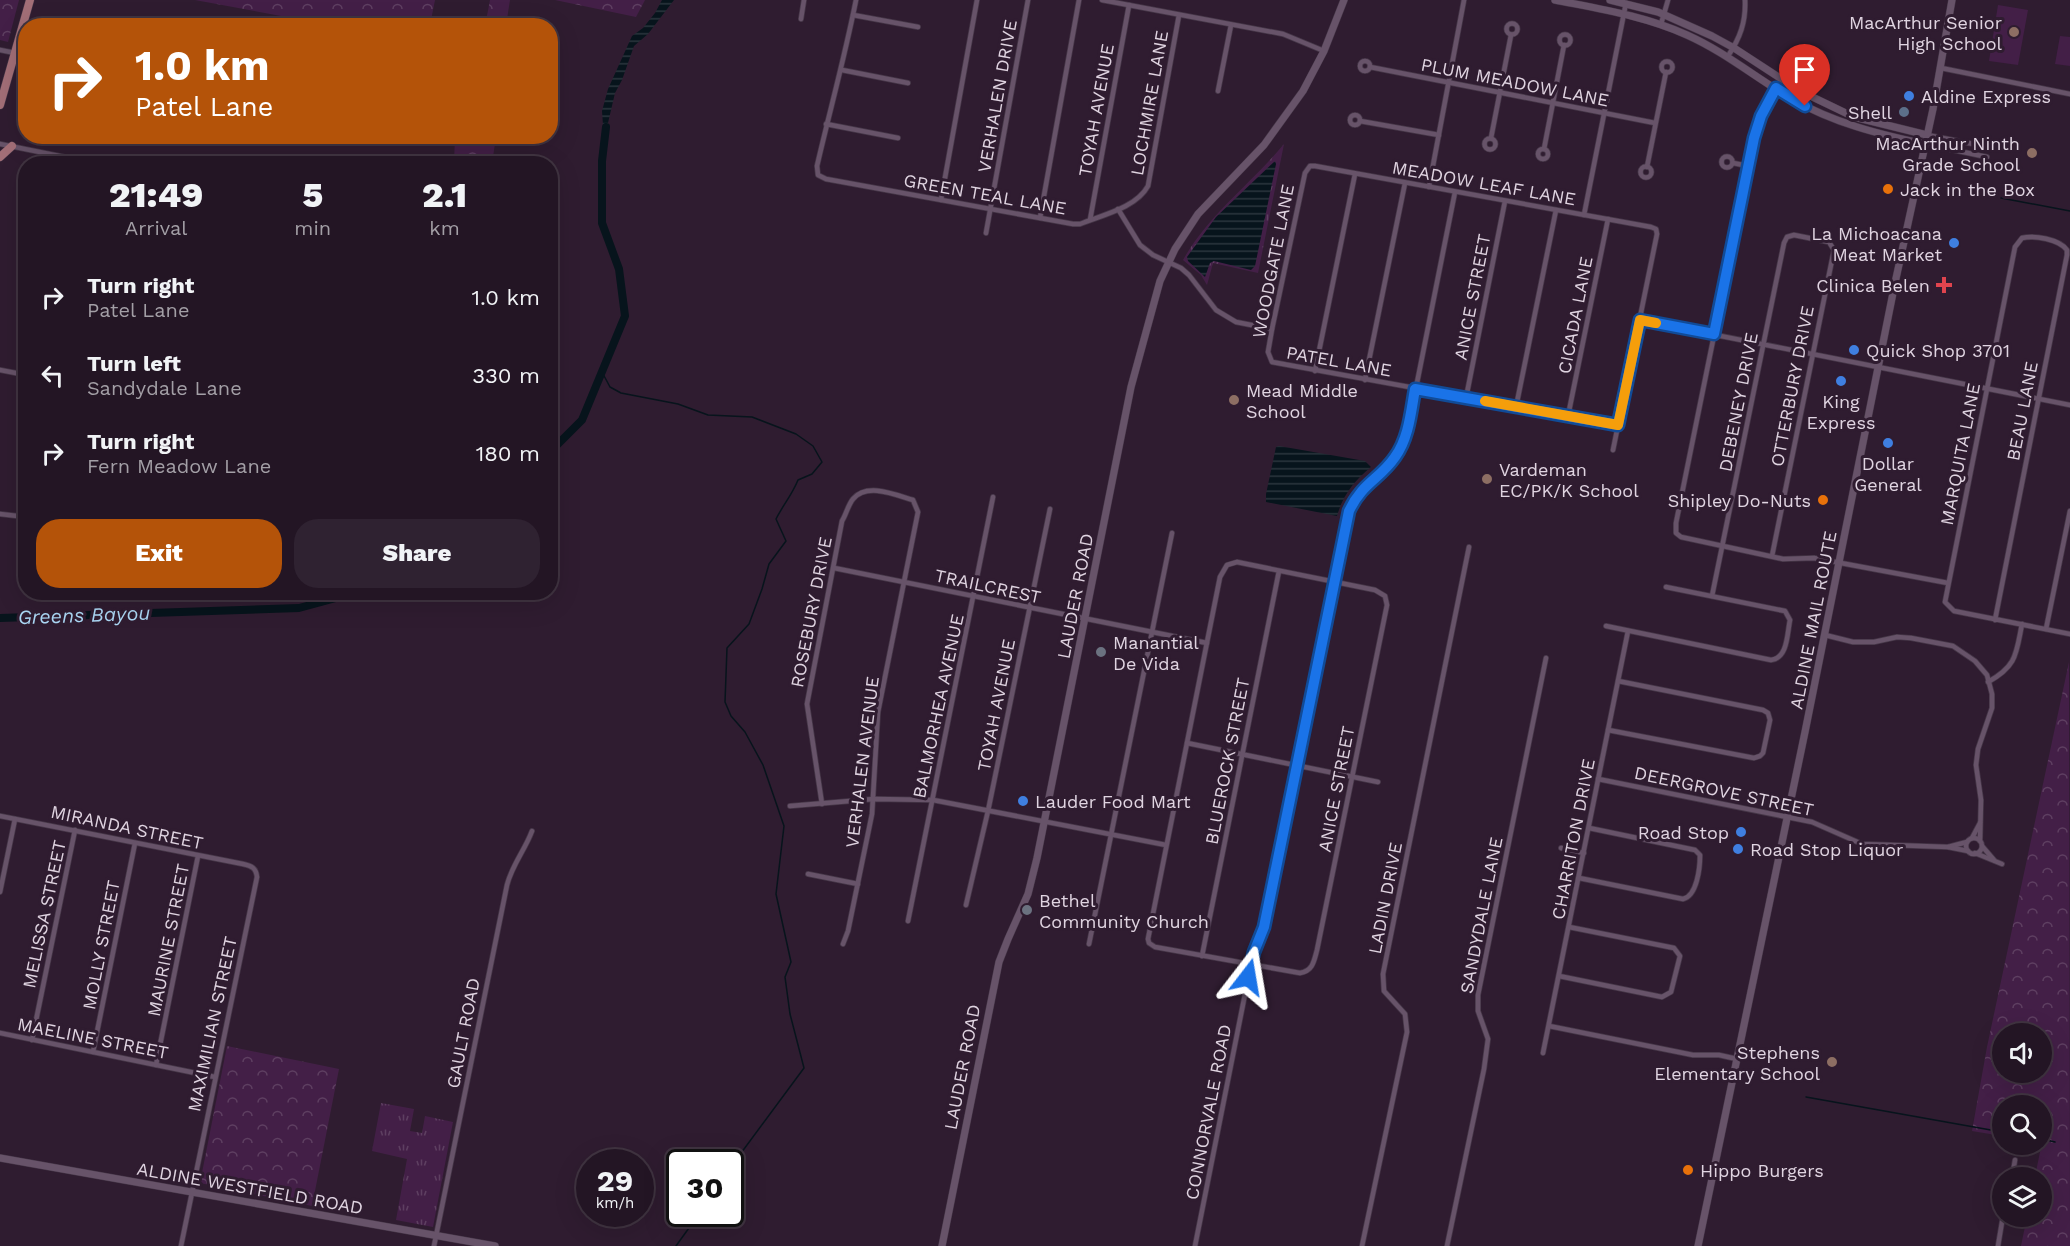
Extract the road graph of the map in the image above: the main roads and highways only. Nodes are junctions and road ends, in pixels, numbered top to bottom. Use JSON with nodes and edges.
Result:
{"nodes":[{"id":1,"x":30,"y":0,"type":"edge"},
{"id":2,"x":1344,"y":0,"type":"edge"},
{"id":3,"x":1555,"y":0,"type":"edge"},
{"id":4,"x":1610,"y":0,"type":"edge"},
{"id":5,"x":1952,"y":0,"type":"edge"},
{"id":6,"x":25,"y":18,"type":"edge"},
{"id":7,"x":18,"y":42,"type":"edge"},
{"id":8,"x":0,"y":105,"type":"edge"},
{"id":9,"x":1853,"y":116,"type":"junction"},
{"id":10,"x":1849,"y":125,"type":"junction"},
{"id":11,"x":1927,"y":135,"type":"junction"},
{"id":12,"x":1925,"y":144,"type":"junction"},
{"id":13,"x":12,"y":146,"type":"road end"},
{"id":14,"x":0,"y":157,"type":"edge"},
{"id":15,"x":0,"y":1158,"type":"edge"},
{"id":16,"x":495,"y":1246,"type":"edge"},
{"id":17,"x":942,"y":1246,"type":"edge"},
{"id":18,"x":1698,"y":1246,"type":"edge"}],
"edges":[{"from":1,"to":6,"type":"main road"},
{"from":2,"to":17,"type":"main road","name":"LAUDER ROAD"},
{"from":3,"to":10,"type":"main road"},
{"from":4,"to":9,"type":"main road"},
{"from":5,"to":11,"type":"main road","name":"ALDINE MAIL ROUTE"},
{"from":7,"to":8,"type":"main road"},
{"from":9,"to":10,"type":"main road"},
{"from":9,"to":11,"type":"main road"},
{"from":10,"to":12,"type":"main road"},
{"from":11,"to":12,"type":"main road","name":"ALDINE MAIL ROUTE"},
{"from":12,"to":18,"type":"main road","name":"ALDINE MAIL ROUTE"},
{"from":13,"to":14,"type":"main road"},
{"from":15,"to":16,"type":"main road","name":"ALDINE WESTFIELD ROAD"}]}
